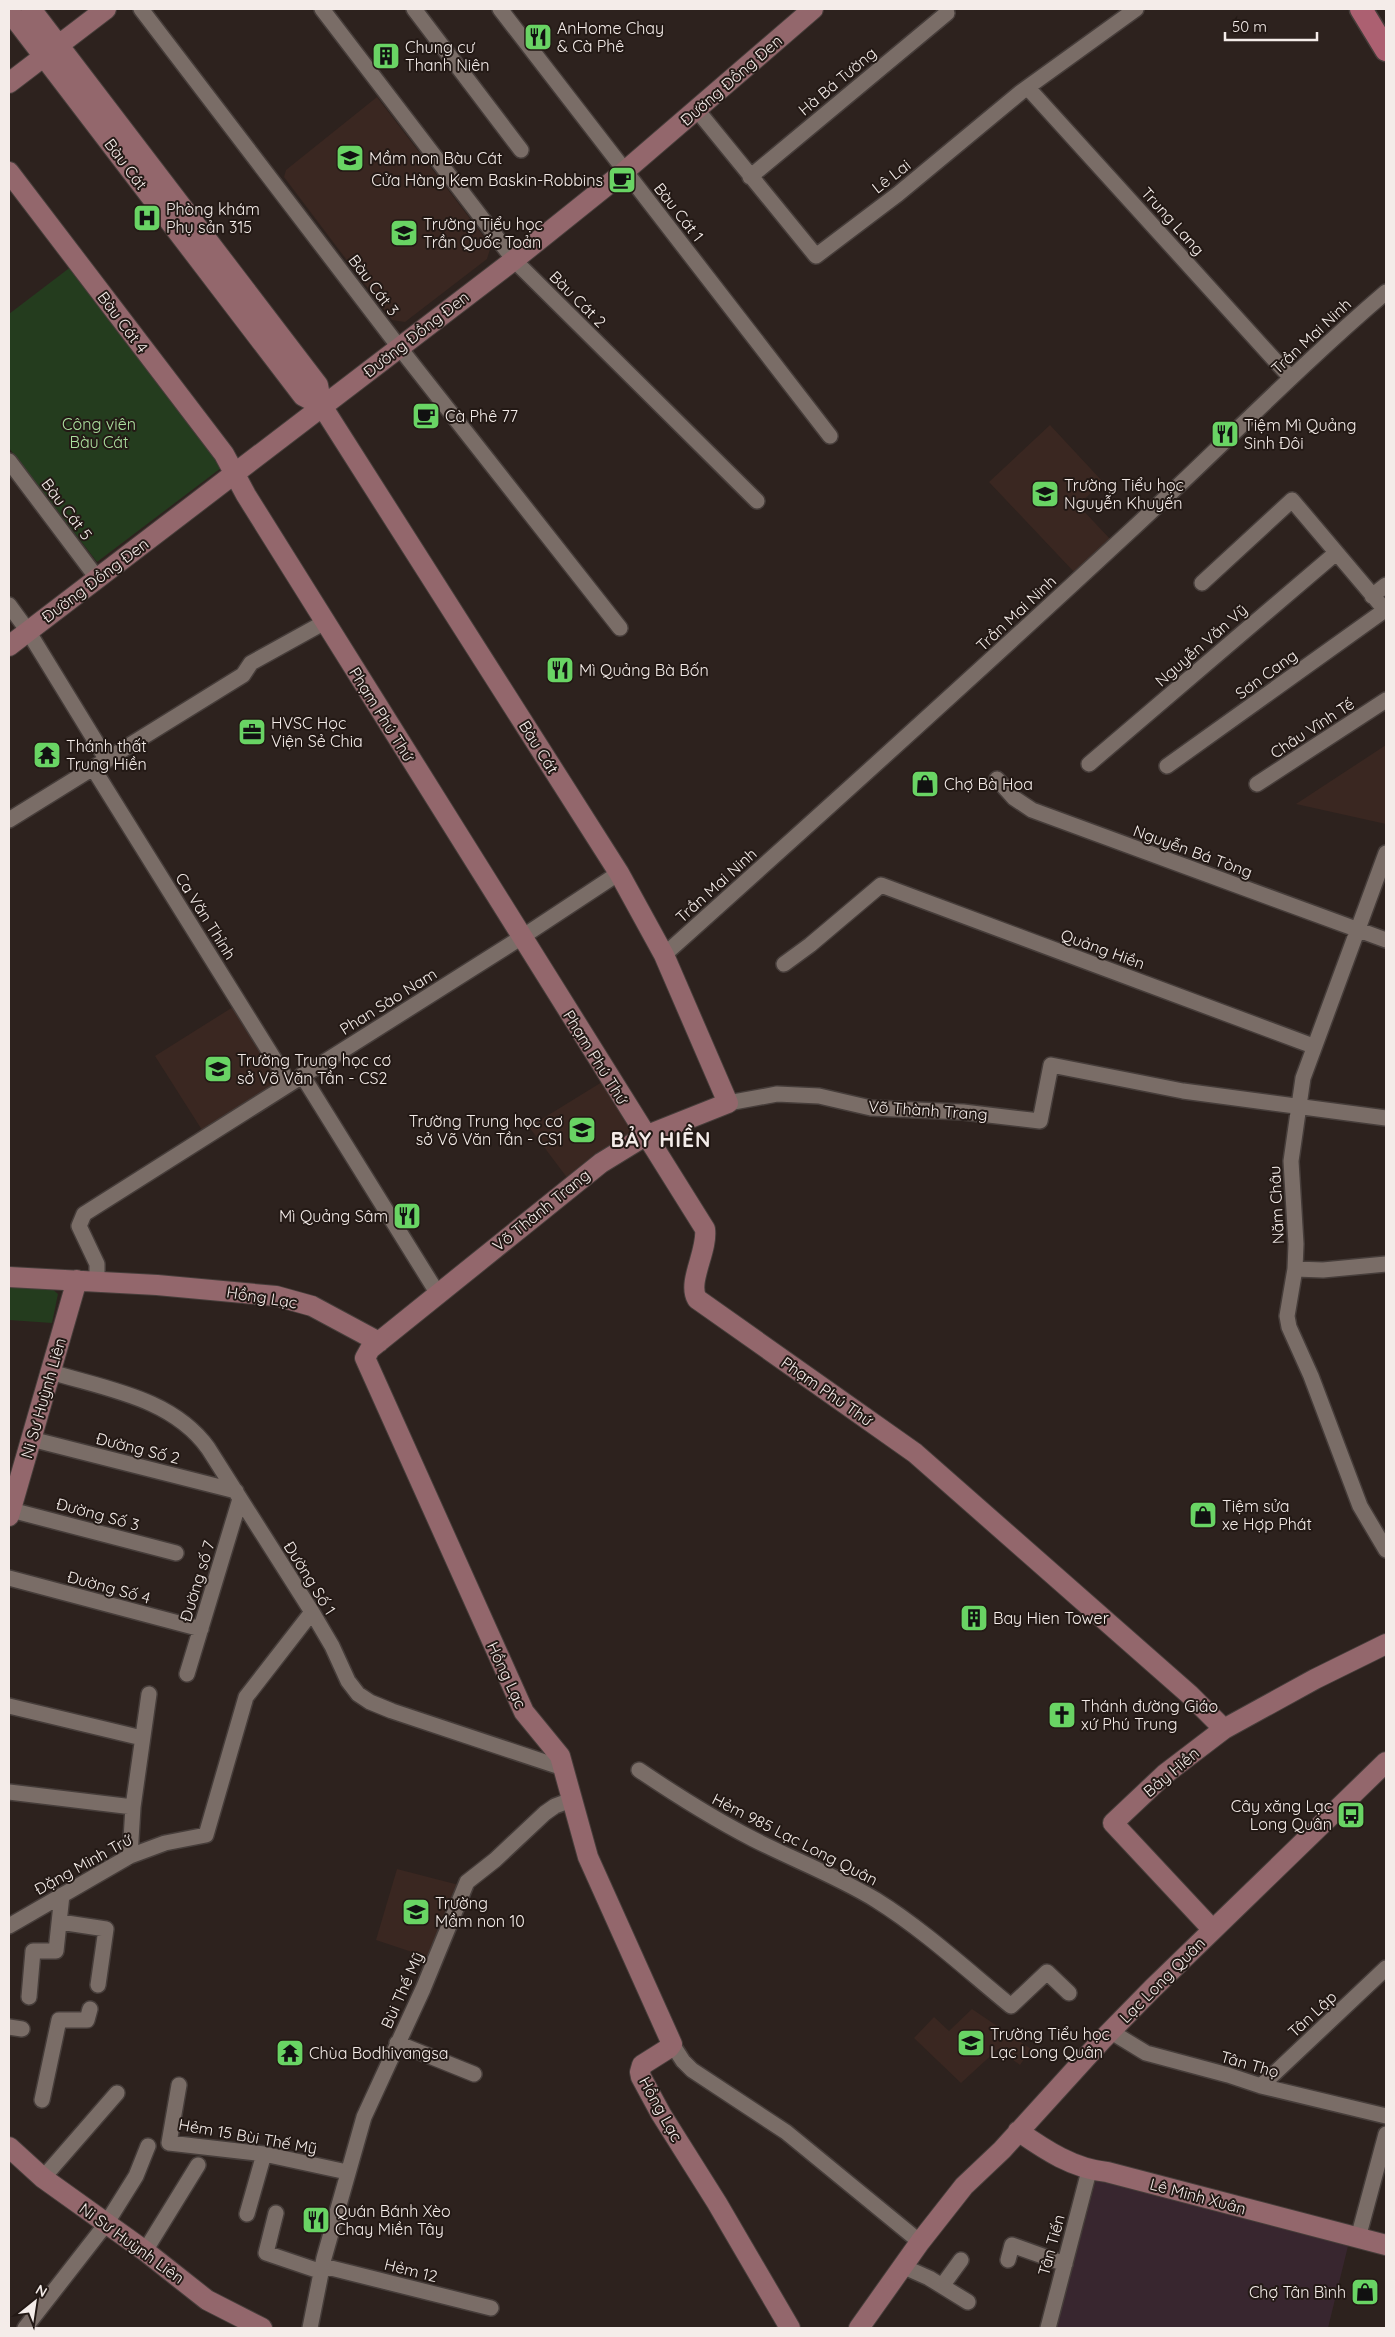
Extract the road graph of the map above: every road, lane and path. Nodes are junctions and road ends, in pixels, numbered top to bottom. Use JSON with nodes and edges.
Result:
{"nodes":[{"id":1,"x":31,"y":9,"type":"edge"},
{"id":2,"x":106,"y":9,"type":"edge"},
{"id":3,"x":141,"y":9,"type":"edge"},
{"id":4,"x":322,"y":9,"type":"edge"},
{"id":5,"x":414,"y":9,"type":"edge"},
{"id":6,"x":500,"y":9,"type":"edge"},
{"id":7,"x":813,"y":9,"type":"edge"},
{"id":8,"x":1136,"y":9,"type":"edge"},
{"id":9,"x":1361,"y":9,"type":"edge"},
{"id":10,"x":1377,"y":9,"type":"edge"},
{"id":11,"x":9,"y":11,"type":"edge"},
{"id":12,"x":947,"y":12,"type":"dead end"},
{"id":13,"x":1386,"y":24,"type":"edge"},
{"id":14,"x":51,"y":50,"type":"junction"},
{"id":15,"x":1386,"y":50,"type":"edge"},
{"id":16,"x":9,"y":83,"type":"edge"},
{"id":17,"x":1028,"y":88,"type":"junction"},
{"id":18,"x":697,"y":110,"type":"junction"},
{"id":19,"x":521,"y":150,"type":"dead end"},
{"id":20,"x":625,"y":171,"type":"junction"},
{"id":21,"x":9,"y":172,"type":"edge"},
{"id":22,"x":750,"y":177,"type":"junction"},
{"id":23,"x":514,"y":260,"type":"junction"},
{"id":24,"x":1386,"y":292,"type":"edge"},
{"id":25,"x":399,"y":347,"type":"junction"},
{"id":26,"x":1291,"y":378,"type":"junction"},
{"id":27,"x":322,"y":406,"type":"junction"},
{"id":28,"x":830,"y":436,"type":"dead end"},
{"id":29,"x":9,"y":461,"type":"edge"},
{"id":30,"x":234,"y":474,"type":"junction"},
{"id":31,"x":757,"y":501,"type":"dead end"},
{"id":32,"x":1336,"y":553,"type":"junction"},
{"id":33,"x":98,"y":578,"type":"junction"},
{"id":34,"x":1202,"y":583,"type":"dead end"},
{"id":35,"x":1386,"y":585,"type":"edge"},
{"id":36,"x":1372,"y":596,"type":"junction"},
{"id":37,"x":9,"y":605,"type":"edge"},
{"id":38,"x":325,"y":622,"type":"junction"},
{"id":39,"x":620,"y":628,"type":"dead end"},
{"id":40,"x":28,"y":631,"type":"junction"},
{"id":41,"x":9,"y":646,"type":"edge"},
{"id":42,"x":1386,"y":700,"type":"edge"},
{"id":43,"x":100,"y":764,"type":"junction"},
{"id":44,"x":1089,"y":764,"type":"dead end"},
{"id":45,"x":1167,"y":766,"type":"dead end"},
{"id":46,"x":997,"y":779,"type":"dead end"},
{"id":47,"x":1257,"y":784,"type":"dead end"},
{"id":48,"x":9,"y":820,"type":"edge"},
{"id":49,"x":1386,"y":852,"type":"edge"},
{"id":50,"x":619,"y":873,"type":"junction"},
{"id":51,"x":1357,"y":930,"type":"junction"},
{"id":52,"x":522,"y":938,"type":"junction"},
{"id":53,"x":1386,"y":940,"type":"edge"},
{"id":54,"x":664,"y":955,"type":"junction"},
{"id":55,"x":784,"y":964,"type":"dead end"},
{"id":56,"x":1314,"y":1046,"type":"junction"},
{"id":57,"x":296,"y":1079,"type":"junction"},
{"id":58,"x":728,"y":1103,"type":"junction"},
{"id":59,"x":1298,"y":1107,"type":"junction"},
{"id":60,"x":1386,"y":1118,"type":"edge"},
{"id":61,"x":645,"y":1136,"type":"junction"},
{"id":62,"x":1386,"y":1264,"type":"edge"},
{"id":63,"x":1295,"y":1269,"type":"junction"},
{"id":64,"x":9,"y":1277,"type":"edge"},
{"id":65,"x":87,"y":1281,"type":"junction"},
{"id":66,"x":438,"y":1294,"type":"junction"},
{"id":67,"x":379,"y":1342,"type":"junction"},
{"id":68,"x":51,"y":1372,"type":"junction"},
{"id":69,"x":31,"y":1439,"type":"junction"},
{"id":70,"x":238,"y":1495,"type":"junction"},
{"id":71,"x":10,"y":1513,"type":"edge"},
{"id":72,"x":1386,"y":1550,"type":"edge"},
{"id":73,"x":176,"y":1553,"type":"dead end"},
{"id":74,"x":9,"y":1578,"type":"edge"},
{"id":75,"x":312,"y":1612,"type":"junction"},
{"id":76,"x":201,"y":1629,"type":"junction"},
{"id":77,"x":1386,"y":1644,"type":"edge"},
{"id":78,"x":187,"y":1674,"type":"dead end"},
{"id":79,"x":149,"y":1694,"type":"dead end"},
{"id":80,"x":9,"y":1706,"type":"edge"},
{"id":81,"x":1224,"y":1729,"type":"junction"},
{"id":82,"x":142,"y":1738,"type":"junction"},
{"id":83,"x":1386,"y":1762,"type":"edge"},
{"id":84,"x":564,"y":1768,"type":"junction"},
{"id":85,"x":640,"y":1770,"type":"dead end"},
{"id":86,"x":9,"y":1792,"type":"edge"},
{"id":87,"x":571,"y":1800,"type":"junction"},
{"id":88,"x":132,"y":1807,"type":"junction"},
{"id":89,"x":130,"y":1856,"type":"junction"},
{"id":90,"x":62,"y":1895,"type":"junction"},
{"id":91,"x":60,"y":1922,"type":"junction"},
{"id":92,"x":9,"y":1926,"type":"edge"},
{"id":93,"x":1212,"y":1929,"type":"junction"},
{"id":94,"x":1386,"y":1968,"type":"edge"},
{"id":95,"x":98,"y":1985,"type":"dead end"},
{"id":96,"x":1069,"y":1993,"type":"dead end"},
{"id":97,"x":29,"y":1997,"type":"dead end"},
{"id":98,"x":90,"y":2009,"type":"dead end"},
{"id":99,"x":1110,"y":2031,"type":"junction"},
{"id":100,"x":397,"y":2044,"type":"junction"},
{"id":101,"x":672,"y":2044,"type":"junction"},
{"id":102,"x":474,"y":2074,"type":"dead end"},
{"id":103,"x":179,"y":2085,"type":"dead end"},
{"id":104,"x":1261,"y":2086,"type":"junction"},
{"id":105,"x":117,"y":2093,"type":"dead end"},
{"id":106,"x":42,"y":2100,"type":"dead end"},
{"id":107,"x":1386,"y":2116,"type":"edge"},
{"id":108,"x":1018,"y":2131,"type":"junction"},
{"id":109,"x":1386,"y":2134,"type":"edge"},
{"id":110,"x":148,"y":2146,"type":"dead end"},
{"id":111,"x":9,"y":2147,"type":"edge"},
{"id":112,"x":264,"y":2154,"type":"junction"},
{"id":113,"x":198,"y":2165,"type":"dead end"},
{"id":114,"x":1089,"y":2171,"type":"junction"},
{"id":115,"x":347,"y":2172,"type":"junction"},
{"id":116,"x":43,"y":2178,"type":"junction"},
{"id":117,"x":276,"y":2213,"type":"dead end"},
{"id":118,"x":247,"y":2214,"type":"dead end"},
{"id":119,"x":106,"y":2224,"type":"junction"},
{"id":120,"x":1358,"y":2238,"type":"junction"},
{"id":121,"x":920,"y":2242,"type":"junction"},
{"id":122,"x":1386,"y":2245,"type":"edge"},
{"id":123,"x":145,"y":2251,"type":"junction"},
{"id":124,"x":960,"y":2260,"type":"dead end"},
{"id":125,"x":1008,"y":2260,"type":"dead end"},
{"id":126,"x":1065,"y":2264,"type":"junction"},
{"id":127,"x":902,"y":2266,"type":"junction"},
{"id":128,"x":322,"y":2269,"type":"junction"},
{"id":129,"x":942,"y":2286,"type":"junction"},
{"id":130,"x":968,"y":2302,"type":"dead end"},
{"id":131,"x":491,"y":2308,"type":"dead end"},
{"id":132,"x":25,"y":2328,"type":"edge"},
{"id":133,"x":262,"y":2328,"type":"edge"},
{"id":134,"x":310,"y":2328,"type":"edge"},
{"id":135,"x":790,"y":2328,"type":"edge"},
{"id":136,"x":859,"y":2328,"type":"edge"},
{"id":137,"x":1048,"y":2328,"type":"edge"}],
"edges":[{"from":1,"to":14,"type":"street","name":"Bàu Cát"},
{"from":2,"to":14,"type":"street"},
{"from":3,"to":25,"type":"street","name":"Bàu Cát 3"},
{"from":4,"to":23,"type":"street","name":"Bàu Cát 2"},
{"from":5,"to":19,"type":"street"},
{"from":6,"to":20,"type":"street","name":"Bàu Cát 1"},
{"from":7,"to":18,"type":"street","name":"Đường Đồng Đen"},
{"from":8,"to":17,"type":"street","name":"Lê Lai"},
{"from":9,"to":15,"type":"main road"},
{"from":10,"to":13,"type":"main road"},
{"from":11,"to":14,"type":"street","name":"Bàu Cát"},
{"from":12,"to":22,"type":"street","name":"Hà Bá Tường"},
{"from":14,"to":16,"type":"street"},
{"from":14,"to":27,"type":"street","name":"Bàu Cát"},
{"from":17,"to":22,"type":"street","name":"Lê Lai"},
{"from":17,"to":26,"type":"street","name":"Trung Lang"},
{"from":18,"to":20,"type":"street","name":"Đường Đồng Đen"},
{"from":18,"to":22,"type":"street","name":"Lê Lai"},
{"from":20,"to":23,"type":"street","name":"Đường Đồng Đen"},
{"from":20,"to":28,"type":"street","name":"Bàu Cát 1"},
{"from":21,"to":30,"type":"street","name":"Bàu Cát 4"},
{"from":23,"to":25,"type":"street","name":"Đường Đồng Đen"},
{"from":23,"to":31,"type":"street","name":"Bàu Cát 2"},
{"from":24,"to":26,"type":"street","name":"Trần Mai Ninh"},
{"from":25,"to":27,"type":"street","name":"Đường Đồng Đen"},
{"from":25,"to":39,"type":"street","name":"Bàu Cát 3"},
{"from":26,"to":54,"type":"street","name":"Trần Mai Ninh"},
{"from":27,"to":30,"type":"street","name":"Đường Đồng Đen"},
{"from":27,"to":50,"type":"street","name":"Bàu Cát"},
{"from":29,"to":33,"type":"street","name":"Bàu Cát 5"},
{"from":30,"to":33,"type":"street","name":"Đường Đồng Đen"},
{"from":30,"to":38,"type":"street","name":"Phạm Phú Thứ"},
{"from":32,"to":34,"type":"street"},
{"from":32,"to":36,"type":"street"},
{"from":32,"to":44,"type":"street","name":"Nguyễn Văn Vỹ"},
{"from":33,"to":40,"type":"street","name":"Đường Đồng Đen"},
{"from":35,"to":36,"type":"street"},
{"from":36,"to":45,"type":"street","name":"Sơn Cang"},
{"from":37,"to":40,"type":"street","name":"Ca Văn Thỉnh"},
{"from":38,"to":43,"type":"street"},
{"from":38,"to":52,"type":"street","name":"Phạm Phú Thứ"},
{"from":40,"to":41,"type":"street","name":"Đường Đồng Đen"},
{"from":40,"to":43,"type":"street","name":"Ca Văn Thỉnh"},
{"from":42,"to":47,"type":"street","name":"Châu Vĩnh Tế"},
{"from":43,"to":48,"type":"street"},
{"from":43,"to":57,"type":"street","name":"Ca Văn Thỉnh"},
{"from":46,"to":51,"type":"street","name":"Nguyễn Bá Tòng"},
{"from":49,"to":51,"type":"street","name":"Năm Châu"},
{"from":50,"to":52,"type":"street","name":"Phan Sào Nam"},
{"from":50,"to":54,"type":"street","name":"Bàu Cát"},
{"from":51,"to":53,"type":"street","name":"Nguyễn Bá Tòng"},
{"from":51,"to":56,"type":"street","name":"Năm Châu"},
{"from":52,"to":57,"type":"street","name":"Phan Sào Nam"},
{"from":52,"to":61,"type":"street","name":"Phạm Phú Thứ"},
{"from":54,"to":58,"type":"street","name":"Bàu Cát"},
{"from":55,"to":56,"type":"street","name":"Quảng Hiền"},
{"from":56,"to":59,"type":"street","name":"Năm Châu"},
{"from":57,"to":65,"type":"street","name":"Phan Sào Nam"},
{"from":57,"to":66,"type":"street","name":"Ca Văn Thỉnh"},
{"from":58,"to":59,"type":"street","name":"Võ Thành Trang"},
{"from":58,"to":61,"type":"street","name":"Võ Thành Trang"},
{"from":59,"to":60,"type":"street","name":"Võ Thành Trang"},
{"from":59,"to":63,"type":"street","name":"Năm Châu"},
{"from":61,"to":66,"type":"street","name":"Võ Thành Trang"},
{"from":61,"to":81,"type":"street","name":"Phạm Phú Thứ"},
{"from":62,"to":63,"type":"street"},
{"from":63,"to":72,"type":"street","name":"Năm Châu"},
{"from":64,"to":65,"type":"street","name":"Hồng Lạc"},
{"from":65,"to":67,"type":"street","name":"Hồng Lạc"},
{"from":65,"to":68,"type":"street","name":"Ni Sư Huỳnh Liên"},
{"from":66,"to":67,"type":"street","name":"Võ Thành Trang"},
{"from":67,"to":84,"type":"street","name":"Hồng Lạc"},
{"from":68,"to":69,"type":"street","name":"Ni Sư Huỳnh Liên"},
{"from":68,"to":70,"type":"street","name":"Đường Số 1"},
{"from":69,"to":70,"type":"street","name":"Đường Số 2"},
{"from":69,"to":71,"type":"street","name":"Ni Sư Huỳnh Liên"},
{"from":70,"to":75,"type":"street","name":"Đường Số 1"},
{"from":70,"to":76,"type":"street","name":"Đường số 7"},
{"from":71,"to":73,"type":"street","name":"Đường Số 3"},
{"from":74,"to":76,"type":"street","name":"Đường Số 4"},
{"from":75,"to":84,"type":"street","name":"Đường Số 1"},
{"from":75,"to":89,"type":"street","name":"Đặng Minh Trứ"},
{"from":76,"to":78,"type":"street","name":"Đường số 7"},
{"from":77,"to":81,"type":"street","name":"Bảy Hiền"},
{"from":79,"to":82,"type":"street"},
{"from":80,"to":82,"type":"street"},
{"from":81,"to":93,"type":"street","name":"Bảy Hiền"},
{"from":82,"to":88,"type":"street"},
{"from":83,"to":93,"type":"street","name":"Lạc Long Quân"},
{"from":84,"to":87,"type":"street","name":"Hồng Lạc"},
{"from":85,"to":96,"type":"street","name":"Hẻm 985 Lạc Long Quân"},
{"from":86,"to":88,"type":"street"},
{"from":87,"to":100,"type":"street","name":"Bùi Thế Mỹ"},
{"from":87,"to":101,"type":"street","name":"Hồng Lạc"},
{"from":88,"to":89,"type":"street"},
{"from":89,"to":90,"type":"street","name":"Đặng Minh Trứ"},
{"from":90,"to":91,"type":"street"},
{"from":90,"to":92,"type":"street","name":"Đặng Minh Trứ"},
{"from":91,"to":95,"type":"street"},
{"from":91,"to":97,"type":"street"},
{"from":93,"to":99,"type":"street","name":"Lạc Long Quân"},
{"from":94,"to":104,"type":"street","name":"Tân Lập"},
{"from":98,"to":106,"type":"street"},
{"from":99,"to":104,"type":"street","name":"Tân Thọ"},
{"from":99,"to":108,"type":"street","name":"Lạc Long Quân"},
{"from":100,"to":102,"type":"street"},
{"from":100,"to":115,"type":"street","name":"Bùi Thế Mỹ"},
{"from":101,"to":121,"type":"street"},
{"from":101,"to":135,"type":"street","name":"Hồng Lạc"},
{"from":103,"to":112,"type":"street","name":"Hẻm 15 Bùi Thế Mỹ"},
{"from":104,"to":107,"type":"street","name":"Tân Thọ"},
{"from":105,"to":116,"type":"street"},
{"from":108,"to":114,"type":"street","name":"Lê Minh Xuân"},
{"from":108,"to":121,"type":"street","name":"Lạc Long Quân"},
{"from":109,"to":120,"type":"street"},
{"from":110,"to":119,"type":"street"},
{"from":111,"to":116,"type":"street","name":"Ni Sư Huỳnh Liên"},
{"from":112,"to":115,"type":"street","name":"Hẻm 15 Bùi Thế Mỹ"},
{"from":112,"to":118,"type":"street"},
{"from":113,"to":123,"type":"street"},
{"from":114,"to":120,"type":"street","name":"Lê Minh Xuân"},
{"from":114,"to":126,"type":"street","name":"Tân Tiến"},
{"from":115,"to":128,"type":"street","name":"Bùi Thế Mỹ"},
{"from":116,"to":119,"type":"street","name":"Ni Sư Huỳnh Liên"},
{"from":117,"to":128,"type":"street","name":"Hẻm 12"},
{"from":119,"to":123,"type":"street","name":"Ni Sư Huỳnh Liên"},
{"from":119,"to":132,"type":"street"},
{"from":120,"to":122,"type":"street","name":"Lê Minh Xuân"},
{"from":121,"to":127,"type":"street","name":"Lạc Long Quân"},
{"from":123,"to":133,"type":"street","name":"Ni Sư Huỳnh Liên"},
{"from":124,"to":129,"type":"street"},
{"from":125,"to":126,"type":"street"},
{"from":126,"to":137,"type":"street","name":"Tân Tiến"},
{"from":127,"to":129,"type":"street"},
{"from":127,"to":136,"type":"street","name":"Lạc Long Quân"},
{"from":128,"to":131,"type":"street","name":"Hẻm 12"},
{"from":128,"to":134,"type":"street","name":"Bùi Thế Mỹ"},
{"from":129,"to":130,"type":"street"}]}
